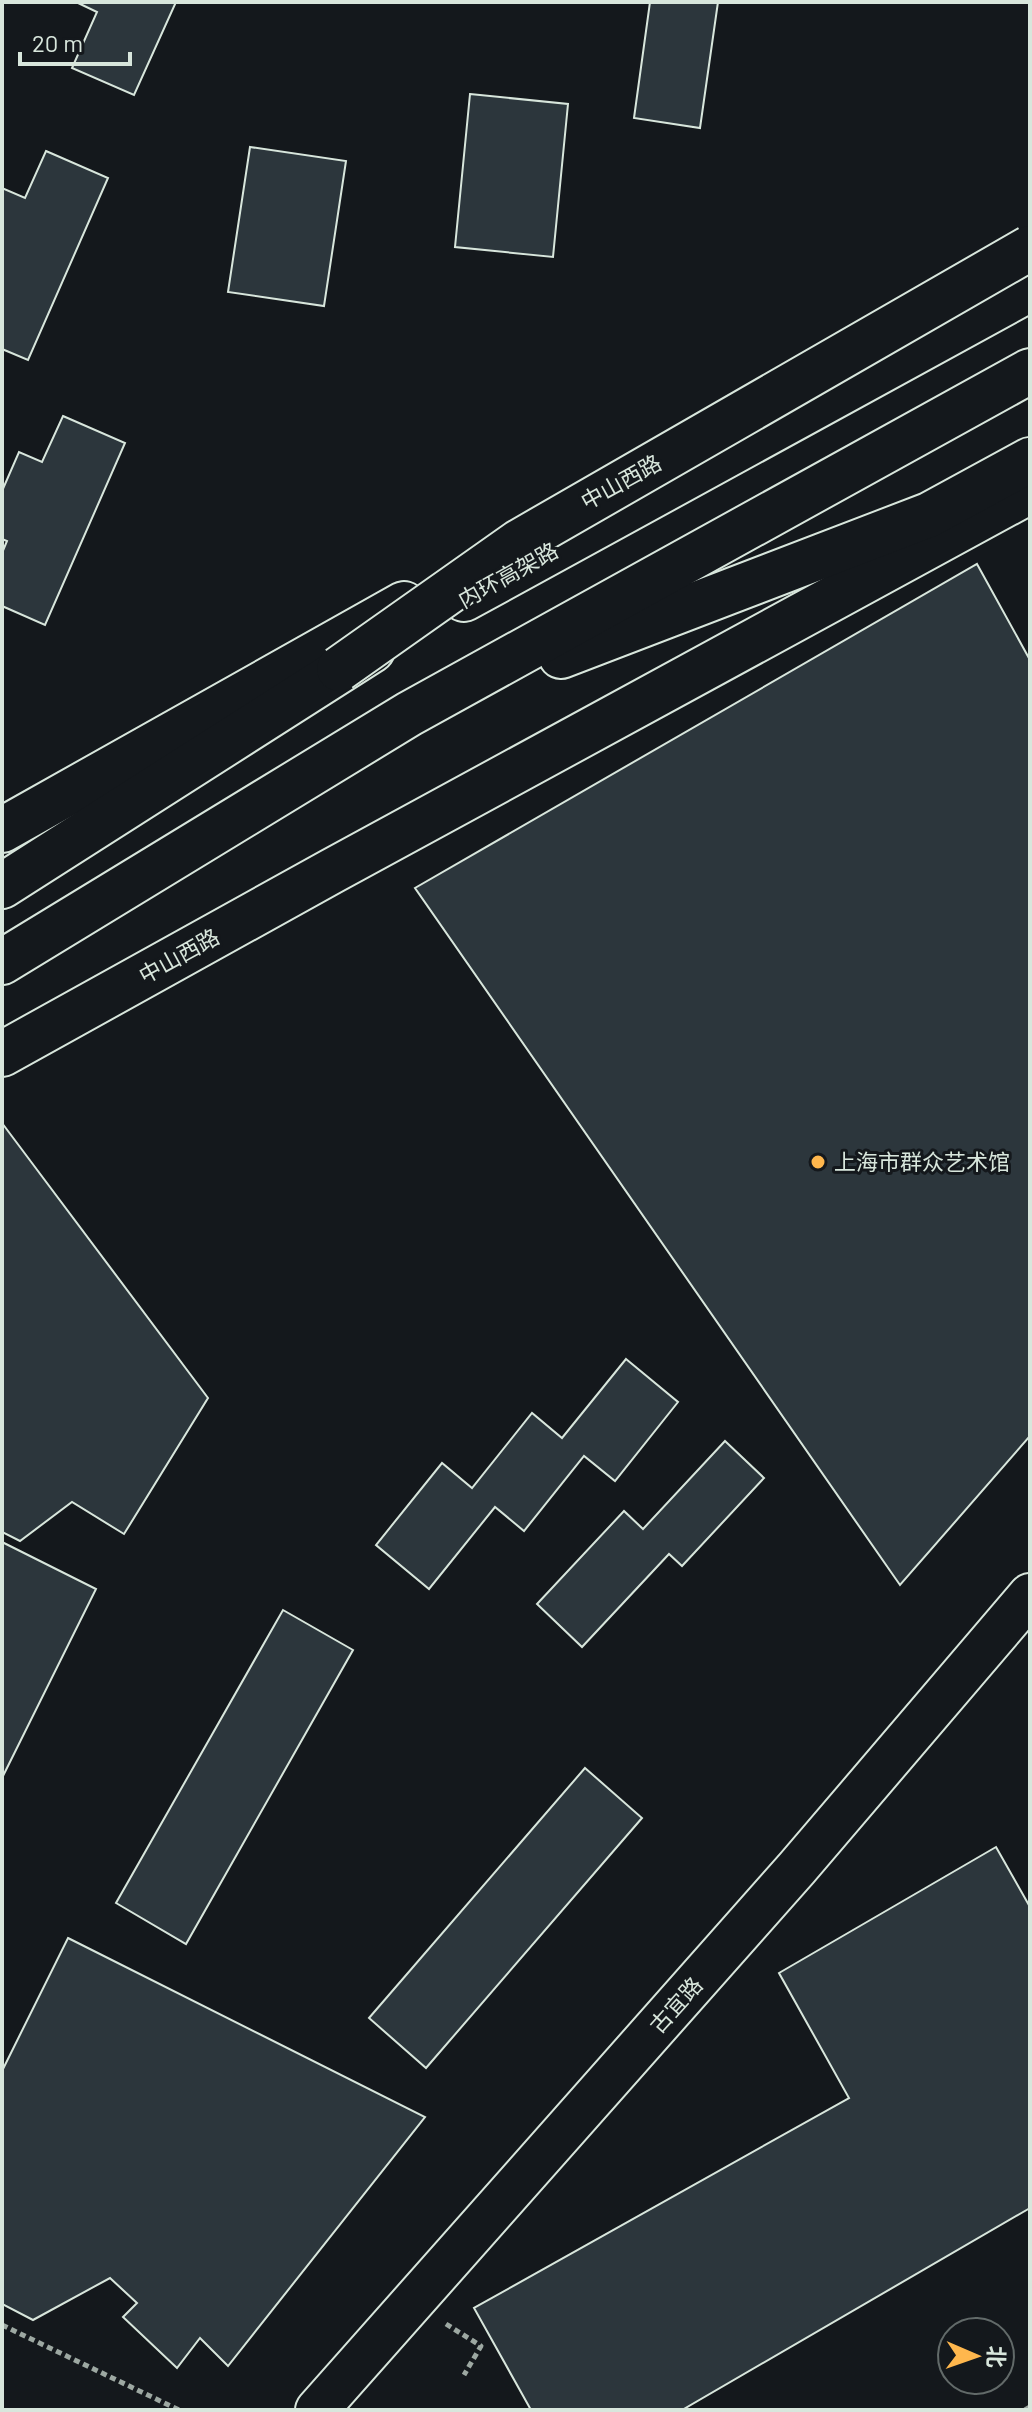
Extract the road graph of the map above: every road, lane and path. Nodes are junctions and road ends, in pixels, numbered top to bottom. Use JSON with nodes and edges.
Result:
{"nodes":[{"id":1,"x":1030,"y":250,"type":"edge"},
{"id":2,"x":1030,"y":289,"type":"edge"},
{"id":3,"x":1030,"y":371,"type":"edge"},
{"id":4,"x":1030,"y":460,"type":"edge"},
{"id":5,"x":1030,"y":491,"type":"edge"},
{"id":6,"x":339,"y":669,"type":"junction"},
{"id":7,"x":409,"y":714,"type":"junction"},
{"id":8,"x":2,"y":830,"type":"edge"},
{"id":9,"x":2,"y":886,"type":"edge"},
{"id":10,"x":2,"y":962,"type":"edge"},
{"id":11,"x":2,"y":1054,"type":"edge"},
{"id":12,"x":1030,"y":1595,"type":"edge"},
{"id":13,"x":2,"y":2325,"type":"edge"},
{"id":14,"x":436,"y":2335,"type":"dead end"},
{"id":15,"x":464,"y":2375,"type":"dead end"},
{"id":16,"x":179,"y":2410,"type":"edge"},
{"id":17,"x":317,"y":2410,"type":"edge"}],
"edges":[{"from":1,"to":6,"type":"main road","bridge":true},
{"from":1,"to":8,"type":"main road","name":"中山西路"},
{"from":2,"to":6,"type":"main road","name":"内环高架路","bridge":true},
{"from":3,"to":7,"type":"main road"},
{"from":4,"to":7,"type":"main road"},
{"from":5,"to":11,"type":"main road","name":"中山西路"},
{"from":6,"to":9,"type":"main road","name":"内环高架路"},
{"from":7,"to":10,"type":"main road"},
{"from":12,"to":17,"type":"street","name":"古宜路"},
{"from":13,"to":16,"type":"path"},
{"from":14,"to":15,"type":"path"}]}
